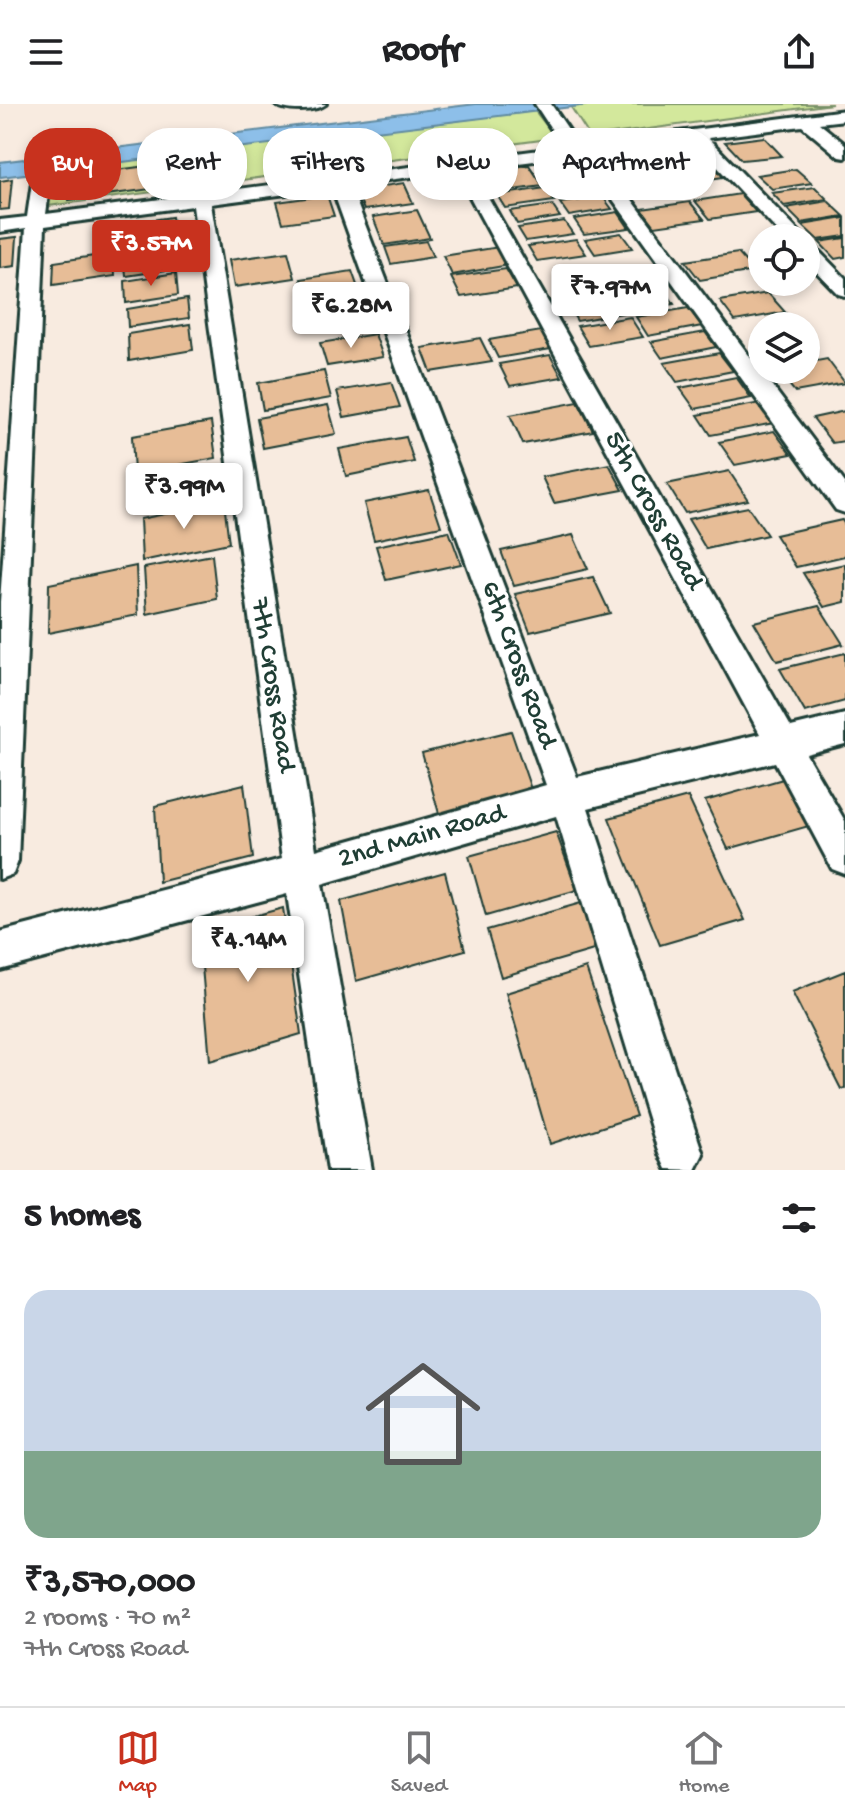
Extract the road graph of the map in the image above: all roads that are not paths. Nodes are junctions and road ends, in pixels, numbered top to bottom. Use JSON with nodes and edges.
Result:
{"nodes":[{"id":1,"x":282,"y":104,"type":"edge"},
{"id":2,"x":318,"y":104,"type":"edge"},
{"id":3,"x":547,"y":109,"type":"edge"},
{"id":4,"x":845,"y":115,"type":"edge"},
{"id":5,"x":805,"y":120,"type":"junction"},
{"id":6,"x":562,"y":128,"type":"edge"},
{"id":7,"x":716,"y":132,"type":"edge"},
{"id":8,"x":845,"y":153,"type":"edge"},
{"id":9,"x":716,"y":156,"type":"edge"},
{"id":10,"x":39,"y":200,"type":"edge"},
{"id":11,"x":194,"y":200,"type":"edge"},
{"id":12,"x":201,"y":200,"type":"edge"},
{"id":13,"x":346,"y":200,"type":"edge"},
{"id":14,"x":480,"y":200,"type":"edge"},
{"id":15,"x":618,"y":200,"type":"edge"},
{"id":16,"x":36,"y":221,"type":"junction"},
{"id":17,"x":782,"y":224,"type":"edge"},
{"id":18,"x":0,"y":226,"type":"edge"},
{"id":19,"x":820,"y":264,"type":"edge"},
{"id":20,"x":845,"y":290,"type":"edge"},
{"id":21,"x":845,"y":503,"type":"edge"},
{"id":22,"x":845,"y":729,"type":"edge"},
{"id":23,"x":783,"y":744,"type":"junction"},
{"id":24,"x":567,"y":796,"type":"junction"},
{"id":25,"x":845,"y":856,"type":"edge"},
{"id":26,"x":0,"y":861,"type":"edge"},
{"id":27,"x":302,"y":872,"type":"junction"},
{"id":28,"x":0,"y":951,"type":"edge"},
{"id":29,"x":681,"y":1154,"type":"dead end"},
{"id":30,"x":350,"y":1170,"type":"edge"}],
"edges":[{"from":1,"to":2,"type":"street"},
{"from":3,"to":6,"type":"street"},
{"from":4,"to":5,"type":"street"},
{"from":5,"to":7,"type":"street"},
{"from":5,"to":8,"type":"street"},
{"from":9,"to":17,"type":"street"},
{"from":10,"to":16,"type":"street"},
{"from":11,"to":16,"type":"street"},
{"from":12,"to":27,"type":"street","name":"7th Cross Road"},
{"from":13,"to":24,"type":"street","name":"6th Cross Road"},
{"from":14,"to":23,"type":"street","name":"5th Cross Road"},
{"from":15,"to":21,"type":"street"},
{"from":16,"to":18,"type":"street"},
{"from":16,"to":26,"type":"street"},
{"from":19,"to":20,"type":"street"},
{"from":22,"to":23,"type":"street","name":"2nd Main Road"},
{"from":23,"to":24,"type":"street","name":"2nd Main Road"},
{"from":23,"to":25,"type":"street","name":"5th Cross Road"},
{"from":24,"to":27,"type":"street","name":"2nd Main Road"},
{"from":24,"to":29,"type":"street","name":"6th Cross Road"},
{"from":27,"to":28,"type":"street","name":"2nd Main Road"},
{"from":27,"to":30,"type":"street","name":"7th Cross Road"}]}
